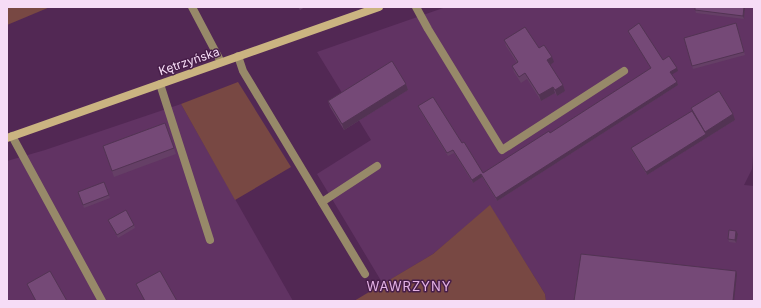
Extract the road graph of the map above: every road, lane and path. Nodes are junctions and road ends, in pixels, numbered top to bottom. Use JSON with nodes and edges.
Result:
{"nodes":[{"id":1,"x":192,"y":7,"type":"edge"},
{"id":2,"x":379,"y":7,"type":"edge"},
{"id":3,"x":416,"y":7,"type":"edge"},
{"id":4,"x":238,"y":56,"type":"junction"},
{"id":5,"x":221,"y":62,"type":"junction"},
{"id":6,"x":624,"y":71,"type":"dead end"},
{"id":7,"x":160,"y":84,"type":"junction"},
{"id":8,"x":9,"y":137,"type":"edge"},
{"id":9,"x":377,"y":166,"type":"dead end"},
{"id":10,"x":322,"y":202,"type":"junction"},
{"id":11,"x":210,"y":240,"type":"dead end"},
{"id":12,"x":365,"y":274,"type":"dead end"},
{"id":13,"x":102,"y":301,"type":"edge"}],
"edges":[{"from":1,"to":5,"type":"street"},
{"from":2,"to":4,"type":"main road","name":"Kętrzyńska"},
{"from":3,"to":6,"type":"street"},
{"from":4,"to":5,"type":"main road","name":"Kętrzyńska"},
{"from":4,"to":10,"type":"street"},
{"from":5,"to":7,"type":"main road","name":"Kętrzyńska"},
{"from":7,"to":8,"type":"main road","name":"Kętrzyńska"},
{"from":7,"to":11,"type":"street"},
{"from":8,"to":13,"type":"street"},
{"from":9,"to":10,"type":"street"},
{"from":10,"to":12,"type":"street"}]}
